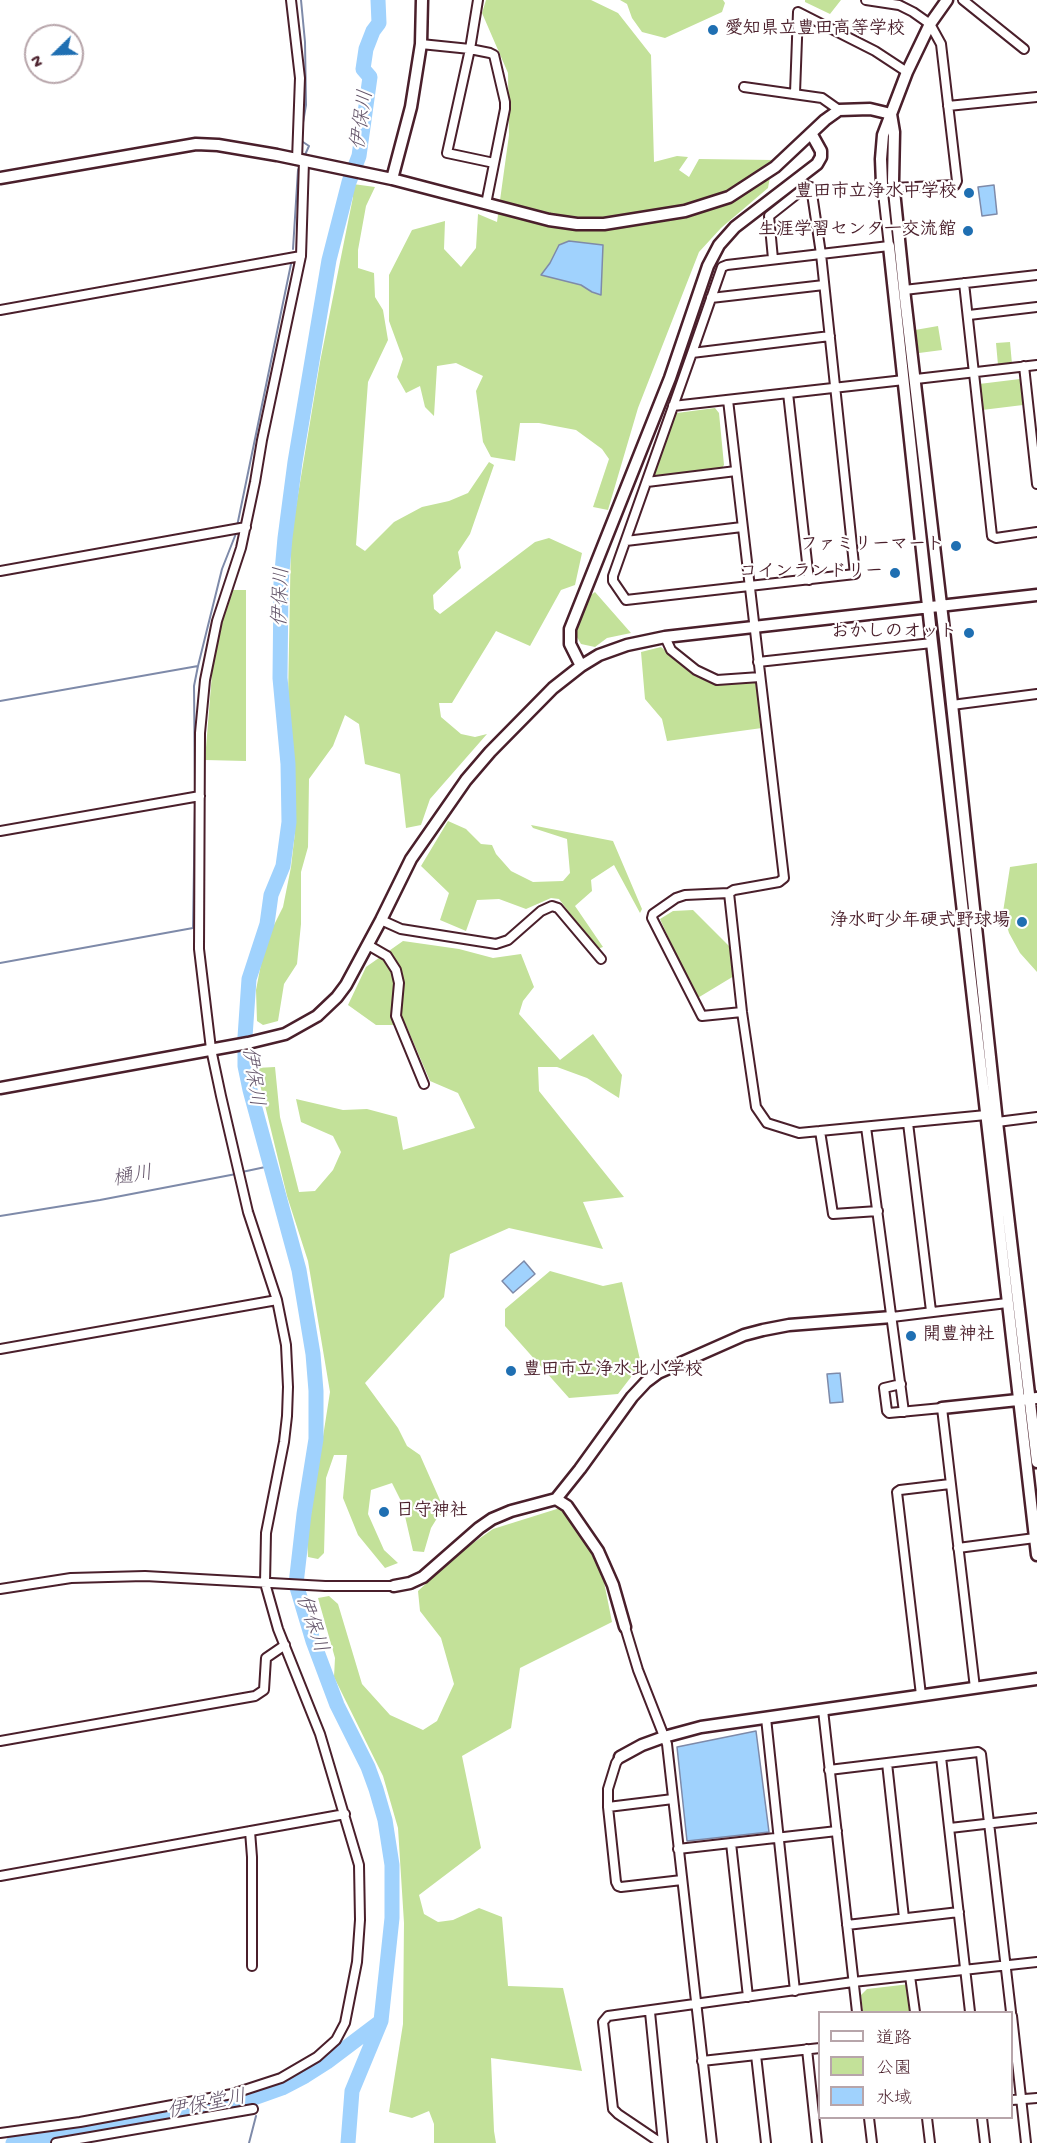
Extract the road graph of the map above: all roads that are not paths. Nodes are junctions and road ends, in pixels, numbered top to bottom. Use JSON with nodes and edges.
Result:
{"nodes":[{"id":1,"x":291,"y":0,"type":"edge"},
{"id":2,"x":422,"y":0,"type":"edge"},
{"id":3,"x":478,"y":0,"type":"edge"},
{"id":4,"x":866,"y":0,"type":"edge"},
{"id":5,"x":947,"y":0,"type":"edge"},
{"id":6,"x":963,"y":0,"type":"edge"},
{"id":7,"x":901,"y":2,"type":"edge"},
{"id":8,"x":930,"y":24,"type":"junction"},
{"id":9,"x":421,"y":44,"type":"junction"},
{"id":10,"x":470,"y":49,"type":"junction"},
{"id":11,"x":1024,"y":49,"type":"dead end"},
{"id":12,"x":907,"y":72,"type":"junction"},
{"id":13,"x":744,"y":87,"type":"dead end"},
{"id":14,"x":795,"y":93,"type":"junction"},
{"id":15,"x":1037,"y":97,"type":"edge"},
{"id":16,"x":948,"y":106,"type":"junction"},
{"id":17,"x":839,"y":110,"type":"junction"},
{"id":18,"x":891,"y":114,"type":"junction"},
{"id":19,"x":811,"y":133,"type":"junction"},
{"id":20,"x":304,"y":161,"type":"junction"},
{"id":21,"x":494,"y":164,"type":"junction"},
{"id":22,"x":0,"y":178,"type":"edge"},
{"id":23,"x":392,"y":179,"type":"junction"},
{"id":24,"x":882,"y":184,"type":"joint"},
{"id":25,"x":894,"y":188,"type":"junction"},
{"id":26,"x":486,"y":204,"type":"junction"},
{"id":27,"x":889,"y":246,"type":"junction"},
{"id":28,"x":821,"y":254,"type":"junction"},
{"id":29,"x":301,"y":256,"type":"junction"},
{"id":30,"x":774,"y":260,"type":"junction"},
{"id":31,"x":1037,"y":275,"type":"edge"},
{"id":32,"x":964,"y":283,"type":"junction"},
{"id":33,"x":824,"y":285,"type":"junction"},
{"id":34,"x":904,"y":290,"type":"junction"},
{"id":35,"x":711,"y":298,"type":"junction"},
{"id":36,"x":1037,"y":307,"type":"edge"},
{"id":37,"x":0,"y":310,"type":"edge"},
{"id":38,"x":969,"y":315,"type":"junction"},
{"id":39,"x":830,"y":336,"type":"junction"},
{"id":40,"x":692,"y":353,"type":"junction"},
{"id":41,"x":1037,"y":365,"type":"edge"},
{"id":42,"x":1024,"y":366,"type":"junction"},
{"id":43,"x":974,"y":371,"type":"junction"},
{"id":44,"x":910,"y":380,"type":"junction"},
{"id":45,"x":836,"y":387,"type":"junction"},
{"id":46,"x":788,"y":393,"type":"junction"},
{"id":47,"x":728,"y":400,"type":"junction"},
{"id":48,"x":674,"y":406,"type":"junction"},
{"id":49,"x":736,"y":471,"type":"junction"},
{"id":50,"x":647,"y":482,"type":"junction"},
{"id":51,"x":1037,"y":484,"type":"edge"},
{"id":52,"x":244,"y":527,"type":"junction"},
{"id":53,"x":742,"y":527,"type":"junction"},
{"id":54,"x":1037,"y":532,"type":"edge"},
{"id":55,"x":626,"y":541,"type":"junction"},
{"id":56,"x":0,"y":571,"type":"edge"},
{"id":57,"x":809,"y":580,"type":"junction"},
{"id":58,"x":750,"y":587,"type":"junction"},
{"id":59,"x":1037,"y":595,"type":"edge"},
{"id":60,"x":941,"y":606,"type":"junction"},
{"id":61,"x":928,"y":608,"type":"junction"},
{"id":62,"x":753,"y":626,"type":"junction"},
{"id":63,"x":665,"y":637,"type":"junction"},
{"id":64,"x":932,"y":643,"type":"junction"},
{"id":65,"x":758,"y":662,"type":"junction"},
{"id":66,"x":581,"y":666,"type":"junction"},
{"id":67,"x":760,"y":677,"type":"junction"},
{"id":68,"x":1037,"y":694,"type":"edge"},
{"id":69,"x":952,"y":705,"type":"junction"},
{"id":70,"x":200,"y":796,"type":"junction"},
{"id":71,"x":0,"y":831,"type":"edge"},
{"id":72,"x":729,"y":893,"type":"junction"},
{"id":73,"x":381,"y":920,"type":"junction"},
{"id":74,"x":368,"y":945,"type":"junction"},
{"id":75,"x":601,"y":959,"type":"dead end"},
{"id":76,"x":742,"y":1012,"type":"junction"},
{"id":77,"x":214,"y":1049,"type":"junction"},
{"id":78,"x":424,"y":1084,"type":"dead end"},
{"id":79,"x":0,"y":1088,"type":"edge"},
{"id":80,"x":986,"y":1115,"type":"junction"},
{"id":81,"x":1037,"y":1117,"type":"edge"},
{"id":82,"x":997,"y":1122,"type":"junction"},
{"id":83,"x":908,"y":1123,"type":"junction"},
{"id":84,"x":866,"y":1127,"type":"junction"},
{"id":85,"x":820,"y":1131,"type":"junction"},
{"id":86,"x":878,"y":1211,"type":"junction"},
{"id":87,"x":277,"y":1300,"type":"junction"},
{"id":88,"x":1008,"y":1303,"type":"junction"},
{"id":89,"x":931,"y":1311,"type":"junction"},
{"id":90,"x":892,"y":1317,"type":"junction"},
{"id":91,"x":0,"y":1349,"type":"edge"},
{"id":92,"x":901,"y":1384,"type":"junction"},
{"id":93,"x":1028,"y":1399,"type":"edge"},
{"id":94,"x":942,"y":1408,"type":"junction"},
{"id":95,"x":904,"y":1412,"type":"junction"},
{"id":96,"x":1037,"y":1462,"type":"edge"},
{"id":97,"x":951,"y":1484,"type":"junction"},
{"id":98,"x":556,"y":1499,"type":"junction"},
{"id":99,"x":1035,"y":1538,"type":"junction"},
{"id":100,"x":958,"y":1548,"type":"junction"},
{"id":101,"x":1037,"y":1555,"type":"edge"},
{"id":102,"x":268,"y":1583,"type":"junction"},
{"id":103,"x":394,"y":1586,"type":"joint"},
{"id":104,"x":0,"y":1589,"type":"edge"},
{"id":105,"x":626,"y":1627,"type":"joint"},
{"id":106,"x":285,"y":1646,"type":"junction"},
{"id":107,"x":1037,"y":1679,"type":"edge"},
{"id":108,"x":975,"y":1688,"type":"junction"},
{"id":109,"x":921,"y":1695,"type":"junction"},
{"id":110,"x":823,"y":1710,"type":"junction"},
{"id":111,"x":766,"y":1719,"type":"junction"},
{"id":112,"x":664,"y":1737,"type":"junction"},
{"id":113,"x":0,"y":1741,"type":"edge"},
{"id":114,"x":620,"y":1757,"type":"joint"},
{"id":115,"x":941,"y":1757,"type":"junction"},
{"id":116,"x":887,"y":1763,"type":"junction"},
{"id":117,"x":830,"y":1770,"type":"junction"},
{"id":118,"x":673,"y":1799,"type":"junction"},
{"id":119,"x":608,"y":1808,"type":"junction"},
{"id":120,"x":345,"y":1814,"type":"junction"},
{"id":121,"x":1037,"y":1818,"type":"edge"},
{"id":122,"x":990,"y":1824,"type":"junction"},
{"id":123,"x":950,"y":1828,"type":"junction"},
{"id":124,"x":250,"y":1831,"type":"junction"},
{"id":125,"x":837,"y":1831,"type":"junction"},
{"id":126,"x":779,"y":1838,"type":"junction"},
{"id":127,"x":731,"y":1843,"type":"junction"},
{"id":128,"x":678,"y":1849,"type":"junction"},
{"id":129,"x":0,"y":1876,"type":"edge"},
{"id":130,"x":682,"y":1880,"type":"junction"},
{"id":131,"x":959,"y":1912,"type":"junction"},
{"id":132,"x":904,"y":1918,"type":"junction"},
{"id":133,"x":847,"y":1925,"type":"junction"},
{"id":134,"x":1037,"y":1962,"type":"edge"},
{"id":135,"x":252,"y":1966,"type":"dead end"},
{"id":136,"x":1006,"y":1966,"type":"junction"},
{"id":137,"x":966,"y":1970,"type":"junction"},
{"id":138,"x":910,"y":1976,"type":"junction"},
{"id":139,"x":854,"y":1983,"type":"junction"},
{"id":140,"x":795,"y":1991,"type":"junction"},
{"id":141,"x":748,"y":1997,"type":"junction"},
{"id":142,"x":696,"y":2005,"type":"junction"},
{"id":143,"x":857,"y":2011,"type":"edge"},
{"id":144,"x":915,"y":2011,"type":"edge"},
{"id":145,"x":970,"y":2011,"type":"edge"},
{"id":146,"x":1011,"y":2011,"type":"edge"},
{"id":147,"x":650,"y":2012,"type":"junction"},
{"id":148,"x":1013,"y":2031,"type":"edge"},
{"id":149,"x":818,"y":2048,"type":"edge"},
{"id":150,"x":807,"y":2049,"type":"junction"},
{"id":151,"x":756,"y":2055,"type":"junction"},
{"id":152,"x":702,"y":2061,"type":"junction"},
{"id":153,"x":1037,"y":2098,"type":"edge"},
{"id":154,"x":1013,"y":2100,"type":"edge"},
{"id":155,"x":1021,"y":2100,"type":"junction"},
{"id":156,"x":253,"y":2109,"type":"dead end"},
{"id":157,"x":869,"y":2119,"type":"edge"},
{"id":158,"x":927,"y":2119,"type":"edge"},
{"id":159,"x":982,"y":2119,"type":"edge"},
{"id":160,"x":0,"y":2133,"type":"edge"},
{"id":161,"x":56,"y":2143,"type":"edge"},
{"id":162,"x":662,"y":2143,"type":"edge"},
{"id":163,"x":712,"y":2143,"type":"edge"},
{"id":164,"x":766,"y":2143,"type":"edge"},
{"id":165,"x":818,"y":2143,"type":"edge"},
{"id":166,"x":872,"y":2143,"type":"edge"},
{"id":167,"x":930,"y":2143,"type":"edge"},
{"id":168,"x":985,"y":2143,"type":"edge"},
{"id":169,"x":1026,"y":2143,"type":"edge"}],
"edges":[{"from":1,"to":20,"type":"street"},
{"from":2,"to":9,"type":"street"},
{"from":3,"to":10,"type":"street"},
{"from":4,"to":7,"type":"street"},
{"from":5,"to":8,"type":"street"},
{"from":6,"to":11,"type":"street"},
{"from":7,"to":8,"type":"street"},
{"from":8,"to":12,"type":"street"},
{"from":8,"to":16,"type":"street"},
{"from":9,"to":10,"type":"street"},
{"from":9,"to":23,"type":"street"},
{"from":10,"to":21,"type":"street"},
{"from":10,"to":21,"type":"street"},
{"from":12,"to":14,"type":"street"},
{"from":12,"to":18,"type":"street"},
{"from":13,"to":14,"type":"street"},
{"from":14,"to":17,"type":"street"},
{"from":15,"to":16,"type":"street"},
{"from":16,"to":25,"type":"street"},
{"from":17,"to":18,"type":"street"},
{"from":17,"to":19,"type":"street"},
{"from":18,"to":24,"type":"street"},
{"from":18,"to":25,"type":"street"},
{"from":19,"to":26,"type":"street"},
{"from":19,"to":66,"type":"street"},
{"from":20,"to":22,"type":"street"},
{"from":20,"to":23,"type":"street"},
{"from":20,"to":29,"type":"street"},
{"from":21,"to":26,"type":"street"},
{"from":23,"to":26,"type":"street"},
{"from":24,"to":27,"type":"street"},
{"from":25,"to":34,"type":"street"},
{"from":27,"to":28,"type":"street"},
{"from":27,"to":44,"type":"street"},
{"from":28,"to":30,"type":"street"},
{"from":28,"to":30,"type":"street"},
{"from":28,"to":33,"type":"street"},
{"from":29,"to":37,"type":"street"},
{"from":29,"to":52,"type":"street"},
{"from":30,"to":35,"type":"street"},
{"from":31,"to":32,"type":"street"},
{"from":32,"to":34,"type":"street"},
{"from":32,"to":38,"type":"street"},
{"from":33,"to":35,"type":"street"},
{"from":33,"to":39,"type":"street"},
{"from":34,"to":44,"type":"street"},
{"from":35,"to":40,"type":"street"},
{"from":36,"to":38,"type":"street"},
{"from":38,"to":43,"type":"street"},
{"from":39,"to":40,"type":"street"},
{"from":39,"to":45,"type":"street"},
{"from":40,"to":48,"type":"street"},
{"from":41,"to":42,"type":"street"},
{"from":42,"to":43,"type":"street"},
{"from":42,"to":51,"type":"street"},
{"from":43,"to":44,"type":"street"},
{"from":43,"to":54,"type":"street"},
{"from":44,"to":45,"type":"street"},
{"from":44,"to":60,"type":"street"},
{"from":44,"to":61,"type":"street"},
{"from":45,"to":46,"type":"street"},
{"from":45,"to":57,"type":"street"},
{"from":46,"to":47,"type":"street"},
{"from":46,"to":57,"type":"street"},
{"from":47,"to":48,"type":"street"},
{"from":47,"to":49,"type":"street"},
{"from":48,"to":50,"type":"street"},
{"from":49,"to":50,"type":"street"},
{"from":49,"to":53,"type":"street"},
{"from":50,"to":55,"type":"street"},
{"from":52,"to":56,"type":"street"},
{"from":52,"to":70,"type":"street"},
{"from":53,"to":55,"type":"street"},
{"from":53,"to":58,"type":"street"},
{"from":55,"to":58,"type":"street"},
{"from":57,"to":58,"type":"street"},
{"from":58,"to":62,"type":"street"},
{"from":59,"to":60,"type":"street"},
{"from":60,"to":61,"type":"street"},
{"from":60,"to":69,"type":"street"},
{"from":61,"to":62,"type":"street"},
{"from":61,"to":64,"type":"street"},
{"from":62,"to":63,"type":"street"},
{"from":62,"to":65,"type":"street"},
{"from":63,"to":66,"type":"street"},
{"from":63,"to":67,"type":"street"},
{"from":64,"to":65,"type":"street"},
{"from":64,"to":80,"type":"street"},
{"from":65,"to":67,"type":"street"},
{"from":66,"to":73,"type":"street"},
{"from":67,"to":72,"type":"street"},
{"from":68,"to":69,"type":"street"},
{"from":69,"to":82,"type":"street"},
{"from":70,"to":71,"type":"street"},
{"from":70,"to":77,"type":"street"},
{"from":72,"to":76,"type":"street"},
{"from":72,"to":76,"type":"street"},
{"from":73,"to":74,"type":"street"},
{"from":73,"to":75,"type":"street"},
{"from":74,"to":77,"type":"street"},
{"from":74,"to":78,"type":"street"},
{"from":76,"to":85,"type":"street"},
{"from":77,"to":79,"type":"street"},
{"from":77,"to":87,"type":"street"},
{"from":80,"to":83,"type":"street"},
{"from":80,"to":88,"type":"street"},
{"from":81,"to":82,"type":"street"},
{"from":82,"to":93,"type":"street"},
{"from":83,"to":84,"type":"street"},
{"from":83,"to":89,"type":"street"},
{"from":84,"to":85,"type":"street"},
{"from":84,"to":86,"type":"street"},
{"from":85,"to":86,"type":"street"},
{"from":86,"to":90,"type":"street"},
{"from":87,"to":91,"type":"street"},
{"from":87,"to":102,"type":"street"},
{"from":88,"to":89,"type":"street"},
{"from":88,"to":93,"type":"street"},
{"from":89,"to":90,"type":"street"},
{"from":90,"to":92,"type":"street"},
{"from":90,"to":98,"type":"street"},
{"from":92,"to":95,"type":"street"},
{"from":92,"to":95,"type":"street"},
{"from":93,"to":94,"type":"street"},
{"from":93,"to":96,"type":"street"},
{"from":93,"to":99,"type":"street"},
{"from":94,"to":95,"type":"street"},
{"from":94,"to":97,"type":"street"},
{"from":97,"to":100,"type":"street"},
{"from":97,"to":109,"type":"street"},
{"from":98,"to":103,"type":"street"},
{"from":98,"to":105,"type":"street"},
{"from":99,"to":100,"type":"street"},
{"from":99,"to":101,"type":"street"},
{"from":100,"to":108,"type":"street"},
{"from":102,"to":103,"type":"street"},
{"from":102,"to":104,"type":"street"},
{"from":102,"to":106,"type":"street"},
{"from":105,"to":112,"type":"street"},
{"from":106,"to":113,"type":"street"},
{"from":106,"to":120,"type":"street"},
{"from":107,"to":108,"type":"street"},
{"from":108,"to":109,"type":"street"},
{"from":109,"to":110,"type":"street"},
{"from":110,"to":111,"type":"street"},
{"from":110,"to":117,"type":"street"},
{"from":111,"to":112,"type":"street"},
{"from":111,"to":126,"type":"street"},
{"from":112,"to":114,"type":"street"},
{"from":112,"to":118,"type":"street"},
{"from":114,"to":119,"type":"street"},
{"from":115,"to":116,"type":"street"},
{"from":115,"to":122,"type":"street"},
{"from":115,"to":123,"type":"street"},
{"from":116,"to":117,"type":"street"},
{"from":116,"to":132,"type":"street"},
{"from":117,"to":125,"type":"street"},
{"from":118,"to":119,"type":"street"},
{"from":118,"to":128,"type":"street"},
{"from":119,"to":130,"type":"street"},
{"from":120,"to":124,"type":"street"},
{"from":120,"to":160,"type":"street"},
{"from":121,"to":122,"type":"street"},
{"from":122,"to":123,"type":"street"},
{"from":122,"to":136,"type":"street"},
{"from":123,"to":131,"type":"street"},
{"from":124,"to":129,"type":"street"},
{"from":124,"to":135,"type":"street"},
{"from":125,"to":126,"type":"street"},
{"from":125,"to":133,"type":"street"},
{"from":126,"to":127,"type":"street"},
{"from":126,"to":140,"type":"street"},
{"from":127,"to":128,"type":"street"},
{"from":127,"to":141,"type":"street"},
{"from":128,"to":130,"type":"street"},
{"from":130,"to":142,"type":"street"},
{"from":131,"to":132,"type":"street"},
{"from":131,"to":137,"type":"street"},
{"from":132,"to":133,"type":"street"},
{"from":133,"to":139,"type":"street"},
{"from":134,"to":136,"type":"street"},
{"from":136,"to":137,"type":"street"},
{"from":136,"to":146,"type":"street"},
{"from":137,"to":138,"type":"street"},
{"from":137,"to":145,"type":"street"},
{"from":138,"to":139,"type":"street"},
{"from":138,"to":144,"type":"street"},
{"from":139,"to":140,"type":"street"},
{"from":139,"to":143,"type":"street"},
{"from":140,"to":141,"type":"street"},
{"from":141,"to":142,"type":"street"},
{"from":142,"to":147,"type":"street"},
{"from":142,"to":152,"type":"street"},
{"from":147,"to":162,"type":"street"},
{"from":147,"to":162,"type":"street"},
{"from":148,"to":155,"type":"street"},
{"from":149,"to":150,"type":"street"},
{"from":150,"to":151,"type":"street"},
{"from":150,"to":165,"type":"street"},
{"from":151,"to":152,"type":"street"},
{"from":151,"to":164,"type":"street"},
{"from":152,"to":163,"type":"street"},
{"from":153,"to":155,"type":"street"},
{"from":154,"to":155,"type":"street"},
{"from":155,"to":169,"type":"street"},
{"from":156,"to":161,"type":"street"},
{"from":157,"to":166,"type":"street"},
{"from":158,"to":167,"type":"street"},
{"from":159,"to":168,"type":"street"}]}
